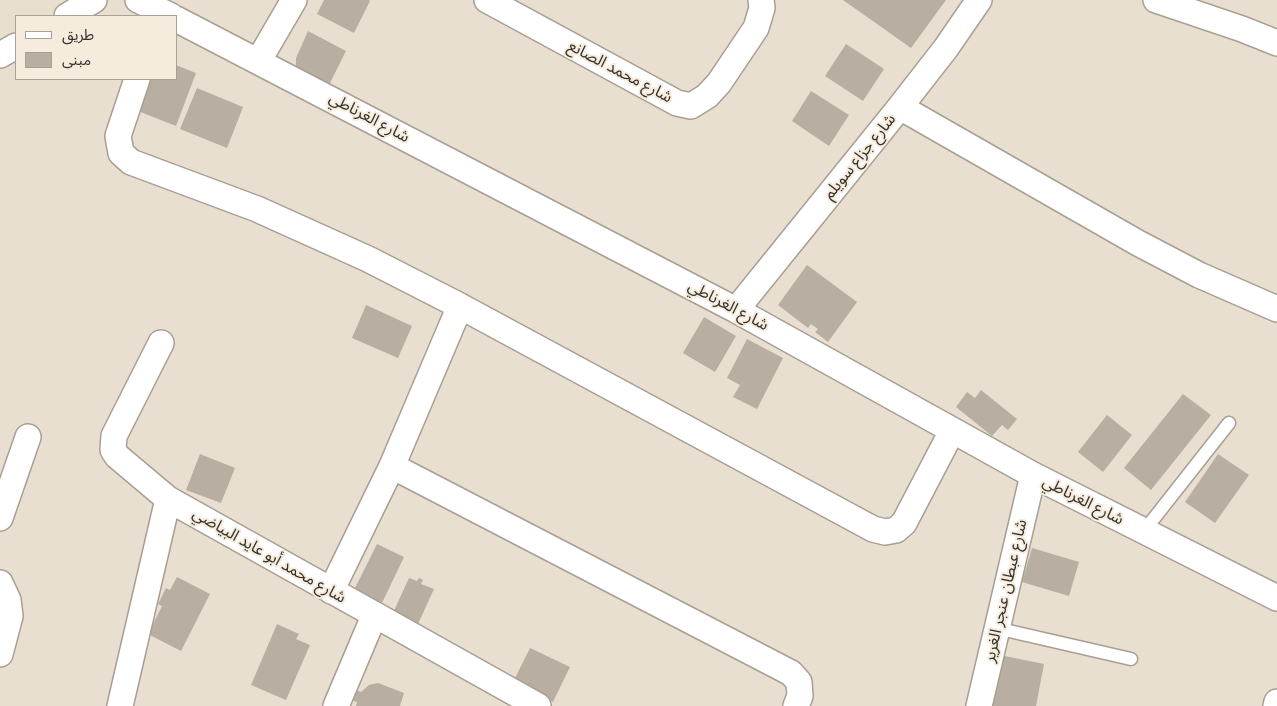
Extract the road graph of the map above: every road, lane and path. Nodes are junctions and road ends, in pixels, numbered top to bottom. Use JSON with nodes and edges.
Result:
{"nodes":[{"id":1,"x":94,"y":0,"type":"edge"},
{"id":2,"x":294,"y":0,"type":"edge"},
{"id":3,"x":487,"y":0,"type":"edge"},
{"id":4,"x":761,"y":0,"type":"edge"},
{"id":5,"x":979,"y":0,"type":"edge"},
{"id":6,"x":1156,"y":0,"type":"edge"},
{"id":7,"x":69,"y":15,"type":"edge"},
{"id":8,"x":178,"y":20,"type":"edge"},
{"id":9,"x":1277,"y":43,"type":"edge"},
{"id":10,"x":15,"y":47,"type":"edge"},
{"id":11,"x":0,"y":55,"type":"edge"},
{"id":12,"x":259,"y":60,"type":"junction"},
{"id":13,"x":137,"y":80,"type":"edge"},
{"id":14,"x":900,"y":107,"type":"junction"},
{"id":15,"x":460,"y":306,"type":"junction"},
{"id":16,"x":1277,"y":309,"type":"edge"},
{"id":17,"x":736,"y":310,"type":"junction"},
{"id":18,"x":161,"y":343,"type":"dead end"},
{"id":19,"x":1229,"y":423,"type":"dead end"},
{"id":20,"x":952,"y":431,"type":"junction"},
{"id":21,"x":28,"y":437,"type":"dead end"},
{"id":22,"x":392,"y":466,"type":"junction"},
{"id":23,"x":1033,"y":475,"type":"junction"},
{"id":24,"x":168,"y":498,"type":"junction"},
{"id":25,"x":0,"y":518,"type":"edge"},
{"id":26,"x":1144,"y":531,"type":"junction"},
{"id":27,"x":0,"y":583,"type":"edge"},
{"id":28,"x":331,"y":591,"type":"junction"},
{"id":29,"x":1277,"y":598,"type":"edge"},
{"id":30,"x":374,"y":616,"type":"junction"},
{"id":31,"x":996,"y":628,"type":"junction"},
{"id":32,"x":0,"y":654,"type":"edge"},
{"id":33,"x":1132,"y":659,"type":"dead end"},
{"id":34,"x":1277,"y":702,"type":"edge"},
{"id":35,"x":524,"y":703,"type":"edge"},
{"id":36,"x":120,"y":706,"type":"edge"},
{"id":37,"x":336,"y":706,"type":"edge"},
{"id":38,"x":796,"y":706,"type":"edge"},
{"id":39,"x":979,"y":706,"type":"edge"},
{"id":40,"x":1276,"y":706,"type":"edge"}],
"edges":[{"from":1,"to":7,"type":"street"},
{"from":2,"to":12,"type":"street"},
{"from":3,"to":4,"type":"street","name":"شارع محمد الصانع"},
{"from":5,"to":14,"type":"street","name":"شارع جزاع سويلم"},
{"from":6,"to":9,"type":"street"},
{"from":8,"to":12,"type":"street","name":"شارع الغرناطي"},
{"from":10,"to":11,"type":"street"},
{"from":12,"to":17,"type":"street","name":"شارع الغرناطي"},
{"from":13,"to":15,"type":"street"},
{"from":14,"to":16,"type":"street"},
{"from":14,"to":17,"type":"street","name":"شارع جزاع سويلم"},
{"from":15,"to":20,"type":"street"},
{"from":15,"to":22,"type":"street"},
{"from":17,"to":20,"type":"street","name":"شارع الغرناطي"},
{"from":18,"to":24,"type":"street","name":"شارع محمد أبو عايد البياضي"},
{"from":19,"to":26,"type":"lane"},
{"from":20,"to":23,"type":"street","name":"شارع الغرناطي"},
{"from":21,"to":25,"type":"street"},
{"from":22,"to":28,"type":"street"},
{"from":22,"to":38,"type":"street"},
{"from":23,"to":26,"type":"street","name":"شارع الغرناطي"},
{"from":23,"to":31,"type":"street","name":"شارع عبطان عنجر الغرير"},
{"from":24,"to":28,"type":"street","name":"شارع محمد أبو عايد البياضي"},
{"from":24,"to":36,"type":"street"},
{"from":26,"to":29,"type":"street","name":"شارع الغرناطي"},
{"from":27,"to":32,"type":"street"},
{"from":28,"to":30,"type":"street","name":"شارع محمد أبو عايد البياضي"},
{"from":30,"to":35,"type":"street","name":"شارع محمد أبو عايد البياضي"},
{"from":30,"to":37,"type":"street"},
{"from":31,"to":33,"type":"lane"},
{"from":31,"to":39,"type":"street","name":"شارع عبطان عنجر الغرير"},
{"from":34,"to":40,"type":"street"}]}
